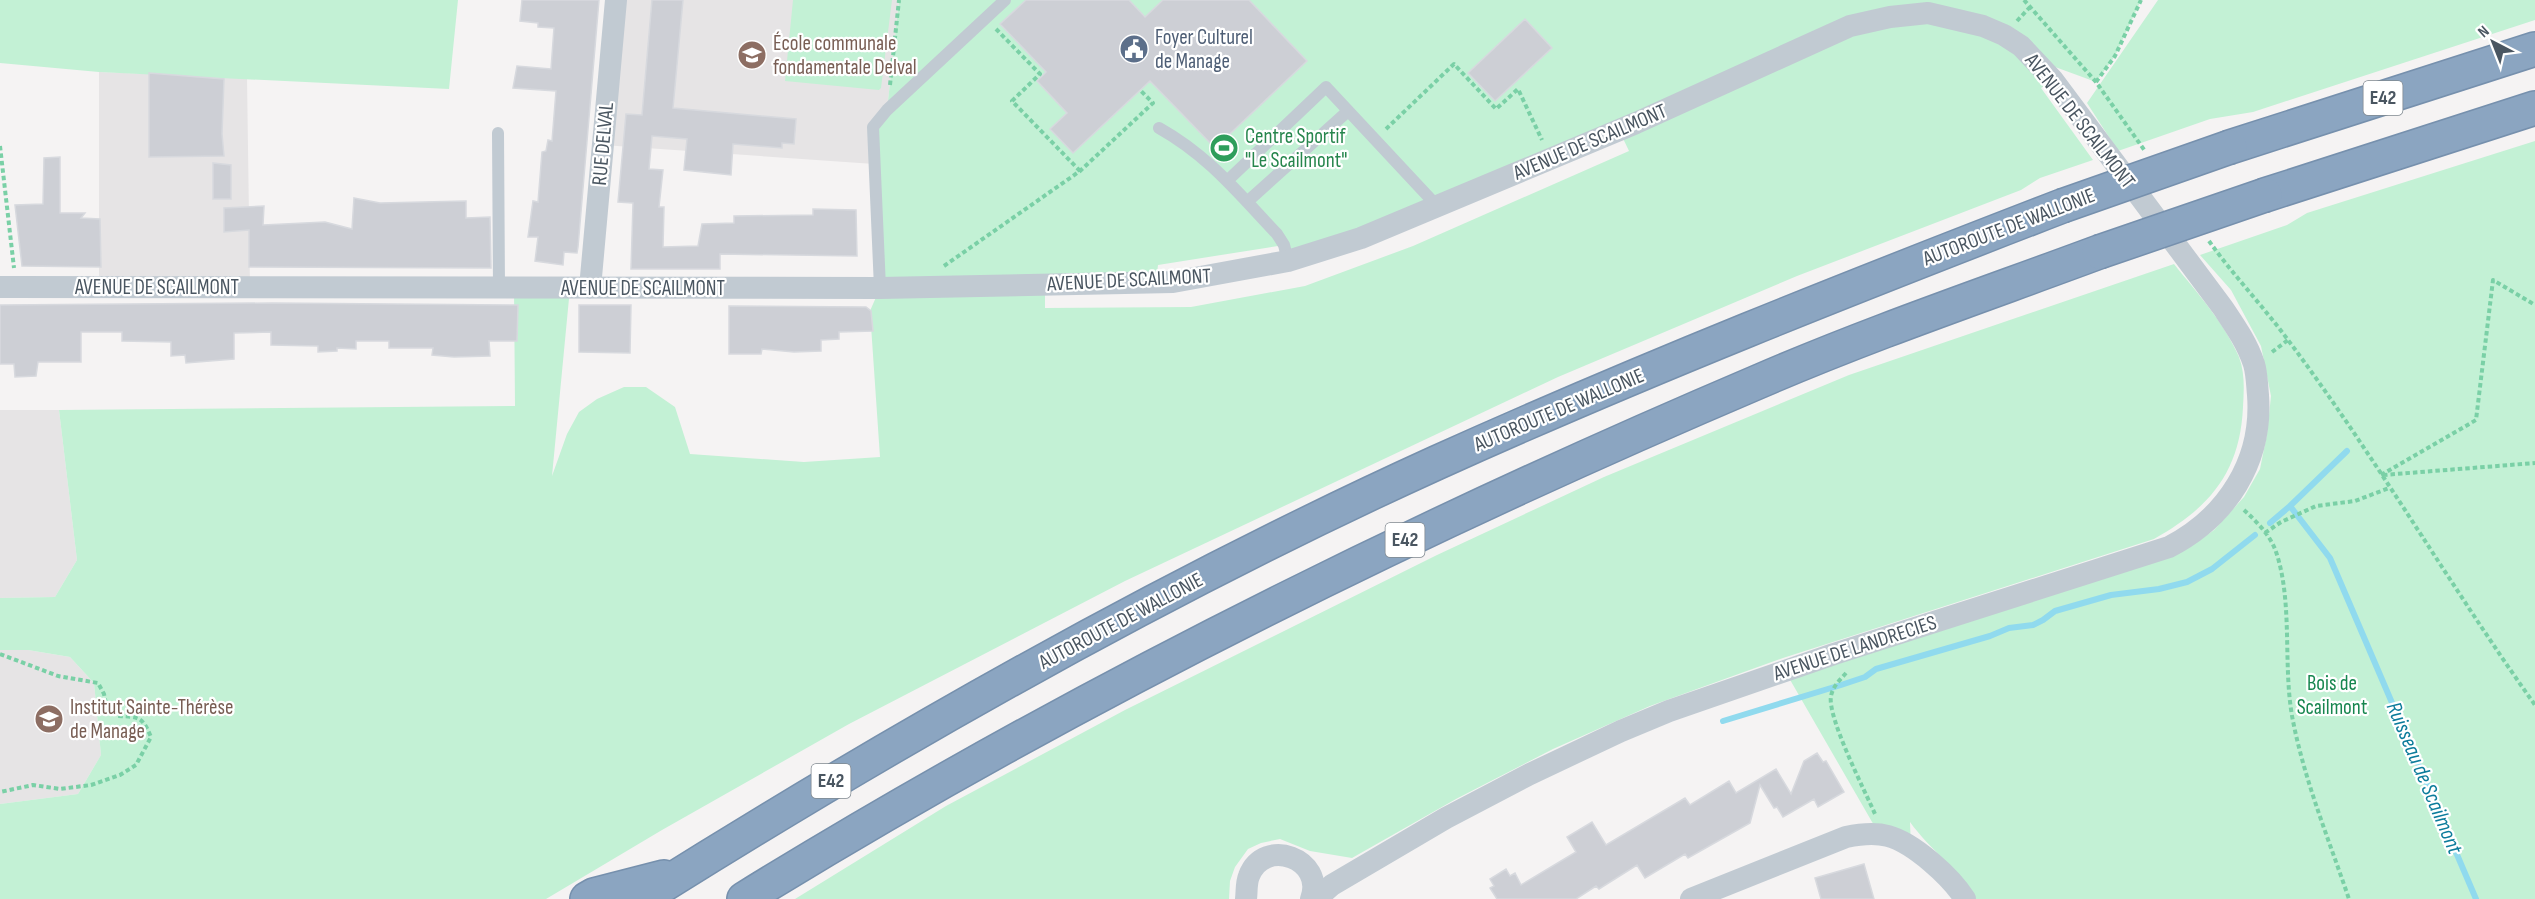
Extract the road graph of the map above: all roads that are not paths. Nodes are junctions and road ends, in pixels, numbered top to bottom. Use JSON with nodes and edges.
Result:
{"nodes":[{"id":1,"x":616,"y":0,"type":"edge"},
{"id":2,"x":1005,"y":0,"type":"edge"},
{"id":3,"x":2535,"y":49,"type":"edge"},
{"id":4,"x":2535,"y":108,"type":"edge"},
{"id":5,"x":1348,"y":111,"type":"junction"},
{"id":6,"x":1160,"y":128,"type":"dead end"},
{"id":7,"x":498,"y":133,"type":"dead end"},
{"id":8,"x":1227,"y":181,"type":"junction"},
{"id":9,"x":1247,"y":202,"type":"junction"},
{"id":10,"x":1438,"y":207,"type":"junction"},
{"id":11,"x":1288,"y":261,"type":"junction"},
{"id":12,"x":8,"y":287,"type":"edge"},
{"id":13,"x":499,"y":288,"type":"junction"},
{"id":14,"x":590,"y":288,"type":"junction"},
{"id":15,"x":880,"y":288,"type":"junction"},
{"id":16,"x":2254,"y":365,"type":"joint"},
{"id":17,"x":1305,"y":865,"type":"junction"},
{"id":18,"x":1356,"y":871,"type":"junction"},
{"id":19,"x":683,"y":872,"type":"junction"},
{"id":20,"x":1732,"y":891,"type":"edge"},
{"id":21,"x":1247,"y":898,"type":"edge"},
{"id":22,"x":587,"y":899,"type":"edge"},
{"id":23,"x":641,"y":899,"type":"edge"},
{"id":24,"x":744,"y":899,"type":"edge"},
{"id":25,"x":1313,"y":899,"type":"edge"},
{"id":26,"x":1691,"y":899,"type":"edge"},
{"id":27,"x":1965,"y":899,"type":"edge"}],
"edges":[{"from":1,"to":14,"type":"street","name":"RUE DELVAL"},
{"from":2,"to":15,"type":"lane"},
{"from":3,"to":19,"type":"highway","name":"AUTOROUTE DE WALLONIE","number":"E42","bridge":true},
{"from":4,"to":24,"type":"highway","number":"E42","bridge":true},
{"from":5,"to":8,"type":"lane"},
{"from":5,"to":9,"type":"lane"},
{"from":5,"to":10,"type":"lane"},
{"from":6,"to":8,"type":"lane"},
{"from":7,"to":13,"type":"lane"},
{"from":8,"to":9,"type":"lane"},
{"from":9,"to":11,"type":"lane"},
{"from":10,"to":11,"type":"street","name":"AVENUE DE SCAILMONT"},
{"from":10,"to":16,"type":"street","name":"AVENUE DE SCAILMONT"},
{"from":11,"to":15,"type":"street","name":"AVENUE DE SCAILMONT"},
{"from":12,"to":13,"type":"street","name":"AVENUE DE SCAILMONT"},
{"from":13,"to":14,"type":"street","name":"AVENUE DE SCAILMONT"},
{"from":14,"to":15,"type":"street","name":"AVENUE DE SCAILMONT"},
{"from":16,"to":18,"type":"street","name":"AVENUE DE LANDRECIES"},
{"from":17,"to":18,"type":"street"},
{"from":17,"to":21,"type":"street"},
{"from":17,"to":25,"type":"street"},
{"from":18,"to":25,"type":"street","name":"AVENUE DE LANDRECIES"},
{"from":19,"to":22,"type":"highway"},
{"from":19,"to":23,"type":"highway","name":"AUTOROUTE DE WALLONIE","number":"E42"},
{"from":20,"to":26,"type":"street"},
{"from":20,"to":27,"type":"street"}]}
